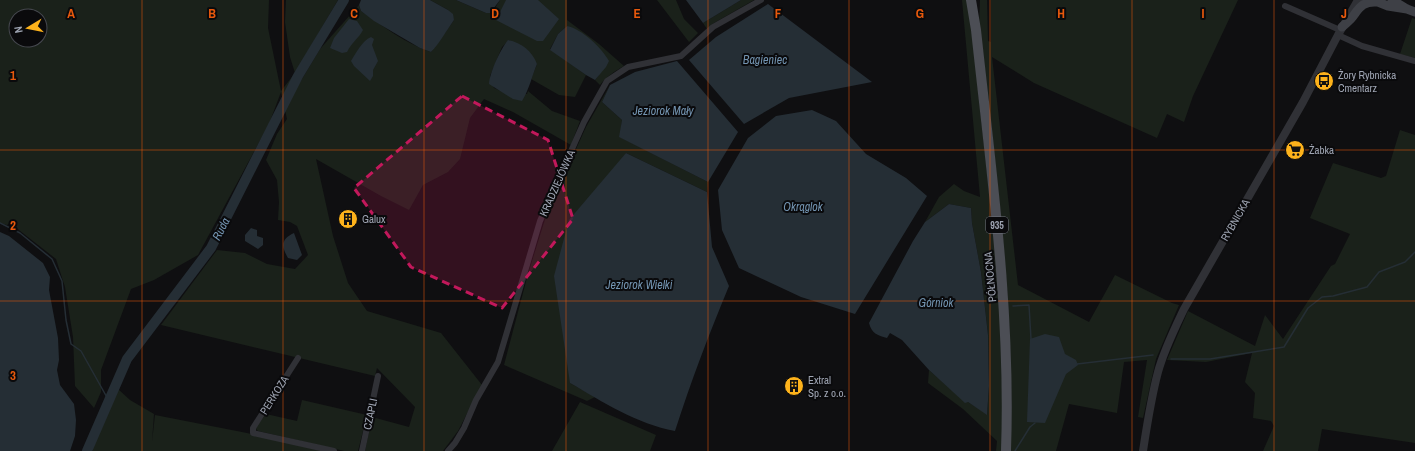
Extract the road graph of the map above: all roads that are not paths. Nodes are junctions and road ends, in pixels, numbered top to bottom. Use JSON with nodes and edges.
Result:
{"nodes":[{"id":1,"x":761,"y":0,"type":"edge"},
{"id":2,"x":971,"y":0,"type":"edge"},
{"id":3,"x":978,"y":0,"type":"edge"},
{"id":4,"x":1358,"y":0,"type":"edge"},
{"id":5,"x":1392,"y":0,"type":"edge"},
{"id":6,"x":1375,"y":1,"type":"edge"},
{"id":7,"x":1285,"y":6,"type":"dead end"},
{"id":8,"x":1411,"y":11,"type":"edge"},
{"id":9,"x":976,"y":30,"type":"junction"},
{"id":10,"x":1340,"y":31,"type":"junction"},
{"id":11,"x":1415,"y":61,"type":"edge"},
{"id":12,"x":298,"y":358,"type":"dead end"},
{"id":13,"x":378,"y":376,"type":"dead end"},
{"id":14,"x":334,"y":451,"type":"edge"},
{"id":15,"x":362,"y":451,"type":"edge"},
{"id":16,"x":448,"y":451,"type":"edge"},
{"id":17,"x":1006,"y":451,"type":"edge"},
{"id":18,"x":1143,"y":451,"type":"edge"}],
"edges":[{"from":1,"to":16,"type":"street","name":"KRADZIEJÓWKA"},
{"from":2,"to":9,"type":"main road","name":"PÓŁNOCNA","number":"935"},
{"from":3,"to":9,"type":"main road","name":"PÓŁNOCNA","number":"935"},
{"from":4,"to":10,"type":"street","name":"RYBNICKA"},
{"from":5,"to":8,"type":"main road"},
{"from":6,"to":8,"type":"main road"},
{"from":6,"to":10,"type":"main road"},
{"from":7,"to":10,"type":"street"},
{"from":9,"to":17,"type":"main road","name":"PÓŁNOCNA","number":"935"},
{"from":10,"to":11,"type":"street"},
{"from":10,"to":18,"type":"street","name":"RYBNICKA"},
{"from":12,"to":14,"type":"street","name":"PERKOZA"},
{"from":13,"to":15,"type":"street","name":"CZAPLI"}]}
